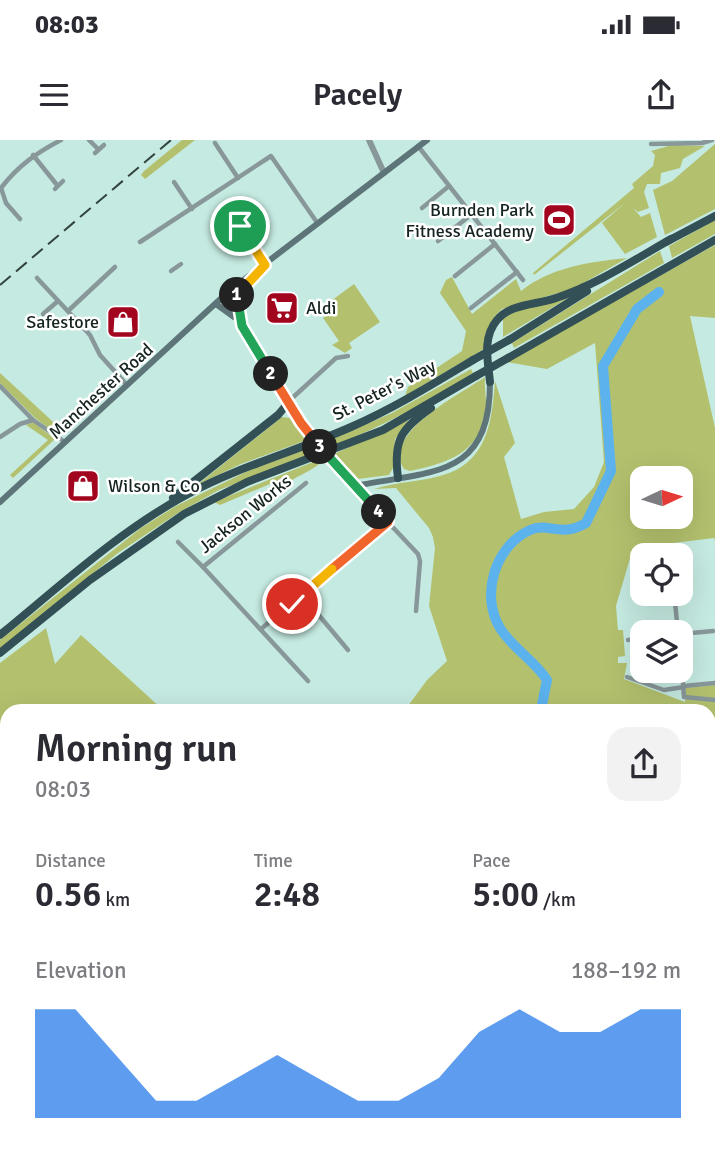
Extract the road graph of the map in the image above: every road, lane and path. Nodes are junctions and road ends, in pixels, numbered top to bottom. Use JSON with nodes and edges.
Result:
{"nodes":[{"id":1,"x":61,"y":140,"type":"edge"},
{"id":2,"x":89,"y":140,"type":"edge"},
{"id":3,"x":369,"y":140,"type":"edge"},
{"id":4,"x":427,"y":140,"type":"edge"},
{"id":5,"x":712,"y":140,"type":"edge"},
{"id":6,"x":215,"y":144,"type":"dead end"},
{"id":7,"x":651,"y":144,"type":"dead end"},
{"id":8,"x":104,"y":145,"type":"dead end"},
{"id":9,"x":418,"y":146,"type":"junction"},
{"id":10,"x":33,"y":155,"type":"junction"},
{"id":11,"x":386,"y":171,"type":"junction"},
{"id":12,"x":238,"y":178,"type":"junction"},
{"id":13,"x":63,"y":181,"type":"dead end"},
{"id":14,"x":174,"y":181,"type":"dead end"},
{"id":15,"x":449,"y":186,"type":"junction"},
{"id":16,"x":1,"y":190,"type":"edge"},
{"id":17,"x":422,"y":208,"type":"dead end"},
{"id":18,"x":192,"y":209,"type":"junction"},
{"id":19,"x":472,"y":214,"type":"junction"},
{"id":20,"x":715,"y":216,"type":"edge"},
{"id":21,"x":21,"y":219,"type":"dead end"},
{"id":22,"x":318,"y":224,"type":"junction"},
{"id":23,"x":240,"y":226,"type":"dead end"},
{"id":24,"x":671,"y":239,"type":"junction"},
{"id":25,"x":715,"y":240,"type":"edge"},
{"id":26,"x":439,"y":241,"type":"dead end"},
{"id":27,"x":140,"y":242,"type":"dead end"},
{"id":28,"x":495,"y":243,"type":"junction"},
{"id":29,"x":181,"y":264,"type":"dead end"},
{"id":30,"x":265,"y":265,"type":"junction"},
{"id":31,"x":115,"y":267,"type":"dead end"},
{"id":32,"x":171,"y":271,"type":"dead end"},
{"id":33,"x":517,"y":272,"type":"junction"},
{"id":34,"x":455,"y":276,"type":"dead end"},
{"id":35,"x":37,"y":278,"type":"dead end"},
{"id":36,"x":523,"y":280,"type":"dead end"},
{"id":37,"x":240,"y":289,"type":"junction"},
{"id":38,"x":229,"y":294,"type":"junction"},
{"id":39,"x":58,"y":301,"type":"junction"},
{"id":40,"x":218,"y":302,"type":"junction"},
{"id":41,"x":471,"y":308,"type":"dead end"},
{"id":42,"x":68,"y":311,"type":"junction"},
{"id":43,"x":43,"y":314,"type":"dead end"},
{"id":44,"x":242,"y":326,"type":"junction"},
{"id":45,"x":348,"y":356,"type":"dead end"},
{"id":46,"x":473,"y":378,"type":"junction"},
{"id":47,"x":490,"y":382,"type":"joint"},
{"id":48,"x":128,"y":385,"type":"junction"},
{"id":49,"x":0,"y":386,"type":"edge"},
{"id":50,"x":289,"y":402,"type":"junction"},
{"id":51,"x":33,"y":420,"type":"junction"},
{"id":52,"x":0,"y":437,"type":"edge"},
{"id":53,"x":65,"y":442,"type":"junction"},
{"id":54,"x":398,"y":478,"type":"junction"},
{"id":55,"x":306,"y":483,"type":"dead end"},
{"id":56,"x":352,"y":484,"type":"junction"},
{"id":57,"x":0,"y":502,"type":"edge"},
{"id":58,"x":149,"y":517,"type":"junction"},
{"id":59,"x":388,"y":522,"type":"junction"},
{"id":60,"x":178,"y":542,"type":"dead end"},
{"id":61,"x":203,"y":567,"type":"junction"},
{"id":62,"x":302,"y":595,"type":"junction"},
{"id":63,"x":416,"y":611,"type":"dead end"},
{"id":64,"x":261,"y":629,"type":"junction"},
{"id":65,"x":713,"y":631,"type":"dead end"},
{"id":66,"x":693,"y":632,"type":"edge"},
{"id":67,"x":0,"y":635,"type":"edge"},
{"id":68,"x":348,"y":650,"type":"dead end"},
{"id":69,"x":0,"y":653,"type":"edge"},
{"id":70,"x":627,"y":677,"type":"dead end"},
{"id":71,"x":308,"y":681,"type":"dead end"},
{"id":72,"x":684,"y":683,"type":"edge"},
{"id":73,"x":715,"y":683,"type":"edge"},
{"id":74,"x":684,"y":687,"type":"junction"},
{"id":75,"x":715,"y":700,"type":"edge"}],
"edges":[{"from":1,"to":10,"type":"street"},
{"from":2,"to":8,"type":"street"},
{"from":3,"to":11,"type":"street"},
{"from":4,"to":9,"type":"main road","name":"Manchester Road"},
{"from":5,"to":7,"type":"street"},
{"from":6,"to":12,"type":"street"},
{"from":9,"to":11,"type":"main road","name":"Manchester Road"},
{"from":9,"to":15,"type":"street"},
{"from":10,"to":13,"type":"street"},
{"from":10,"to":16,"type":"street"},
{"from":11,"to":22,"type":"main road","name":"Manchester Road"},
{"from":12,"to":18,"type":"street"},
{"from":12,"to":22,"type":"street"},
{"from":14,"to":18,"type":"street"},
{"from":15,"to":17,"type":"street"},
{"from":15,"to":19,"type":"street"},
{"from":16,"to":21,"type":"street"},
{"from":18,"to":27,"type":"street"},
{"from":19,"to":26,"type":"street"},
{"from":19,"to":28,"type":"street"},
{"from":20,"to":24,"type":"highway","name":"St. Peter's Way"},
{"from":22,"to":30,"type":"main road","name":"Manchester Road"},
{"from":23,"to":30,"type":"street"},
{"from":24,"to":47,"type":"highway"},
{"from":24,"to":58,"type":"highway","name":"St. Peter's Way","bridge":true},
{"from":25,"to":46,"type":"highway","name":"St. Peter's Way","bridge":true},
{"from":28,"to":33,"type":"street"},
{"from":28,"to":34,"type":"street"},
{"from":29,"to":32,"type":"street"},
{"from":30,"to":37,"type":"main road","name":"Manchester Road"},
{"from":30,"to":38,"type":"main road","name":"Manchester Road"},
{"from":31,"to":42,"type":"street"},
{"from":33,"to":36,"type":"street"},
{"from":33,"to":41,"type":"street"},
{"from":35,"to":39,"type":"street"},
{"from":37,"to":38,"type":"main road","name":"Manchester Road"},
{"from":37,"to":44,"type":"main road"},
{"from":38,"to":40,"type":"main road","name":"Manchester Road"},
{"from":38,"to":44,"type":"main road"},
{"from":39,"to":42,"type":"street"},
{"from":39,"to":43,"type":"street"},
{"from":40,"to":44,"type":"main road"},
{"from":40,"to":48,"type":"main road","name":"Manchester Road"},
{"from":42,"to":48,"type":"street"},
{"from":44,"to":50,"type":"main road"},
{"from":45,"to":50,"type":"street"},
{"from":46,"to":54,"type":"highway"},
{"from":46,"to":69,"type":"highway","name":"St. Peter's Way"},
{"from":47,"to":54,"type":"main road"},
{"from":48,"to":53,"type":"main road","name":"Manchester Road"},
{"from":49,"to":51,"type":"street"},
{"from":50,"to":56,"type":"main road","bridge":true},
{"from":50,"to":58,"type":"highway"},
{"from":51,"to":52,"type":"street"},
{"from":51,"to":53,"type":"street"},
{"from":53,"to":57,"type":"main road","name":"Manchester Road"},
{"from":54,"to":56,"type":"main road"},
{"from":55,"to":61,"type":"street","name":"Jackson Works"},
{"from":56,"to":59,"type":"street"},
{"from":58,"to":67,"type":"highway","name":"St. Peter's Way"},
{"from":59,"to":62,"type":"street"},
{"from":59,"to":63,"type":"street"},
{"from":60,"to":61,"type":"street","name":"Jackson Works"},
{"from":61,"to":64,"type":"street","name":"Jackson Works"},
{"from":62,"to":64,"type":"street"},
{"from":62,"to":68,"type":"street"},
{"from":64,"to":71,"type":"street","name":"Jackson Works"},
{"from":65,"to":66,"type":"street"},
{"from":70,"to":74,"type":"street"},
{"from":72,"to":74,"type":"street"},
{"from":73,"to":74,"type":"street"},
{"from":74,"to":75,"type":"street"}]}
